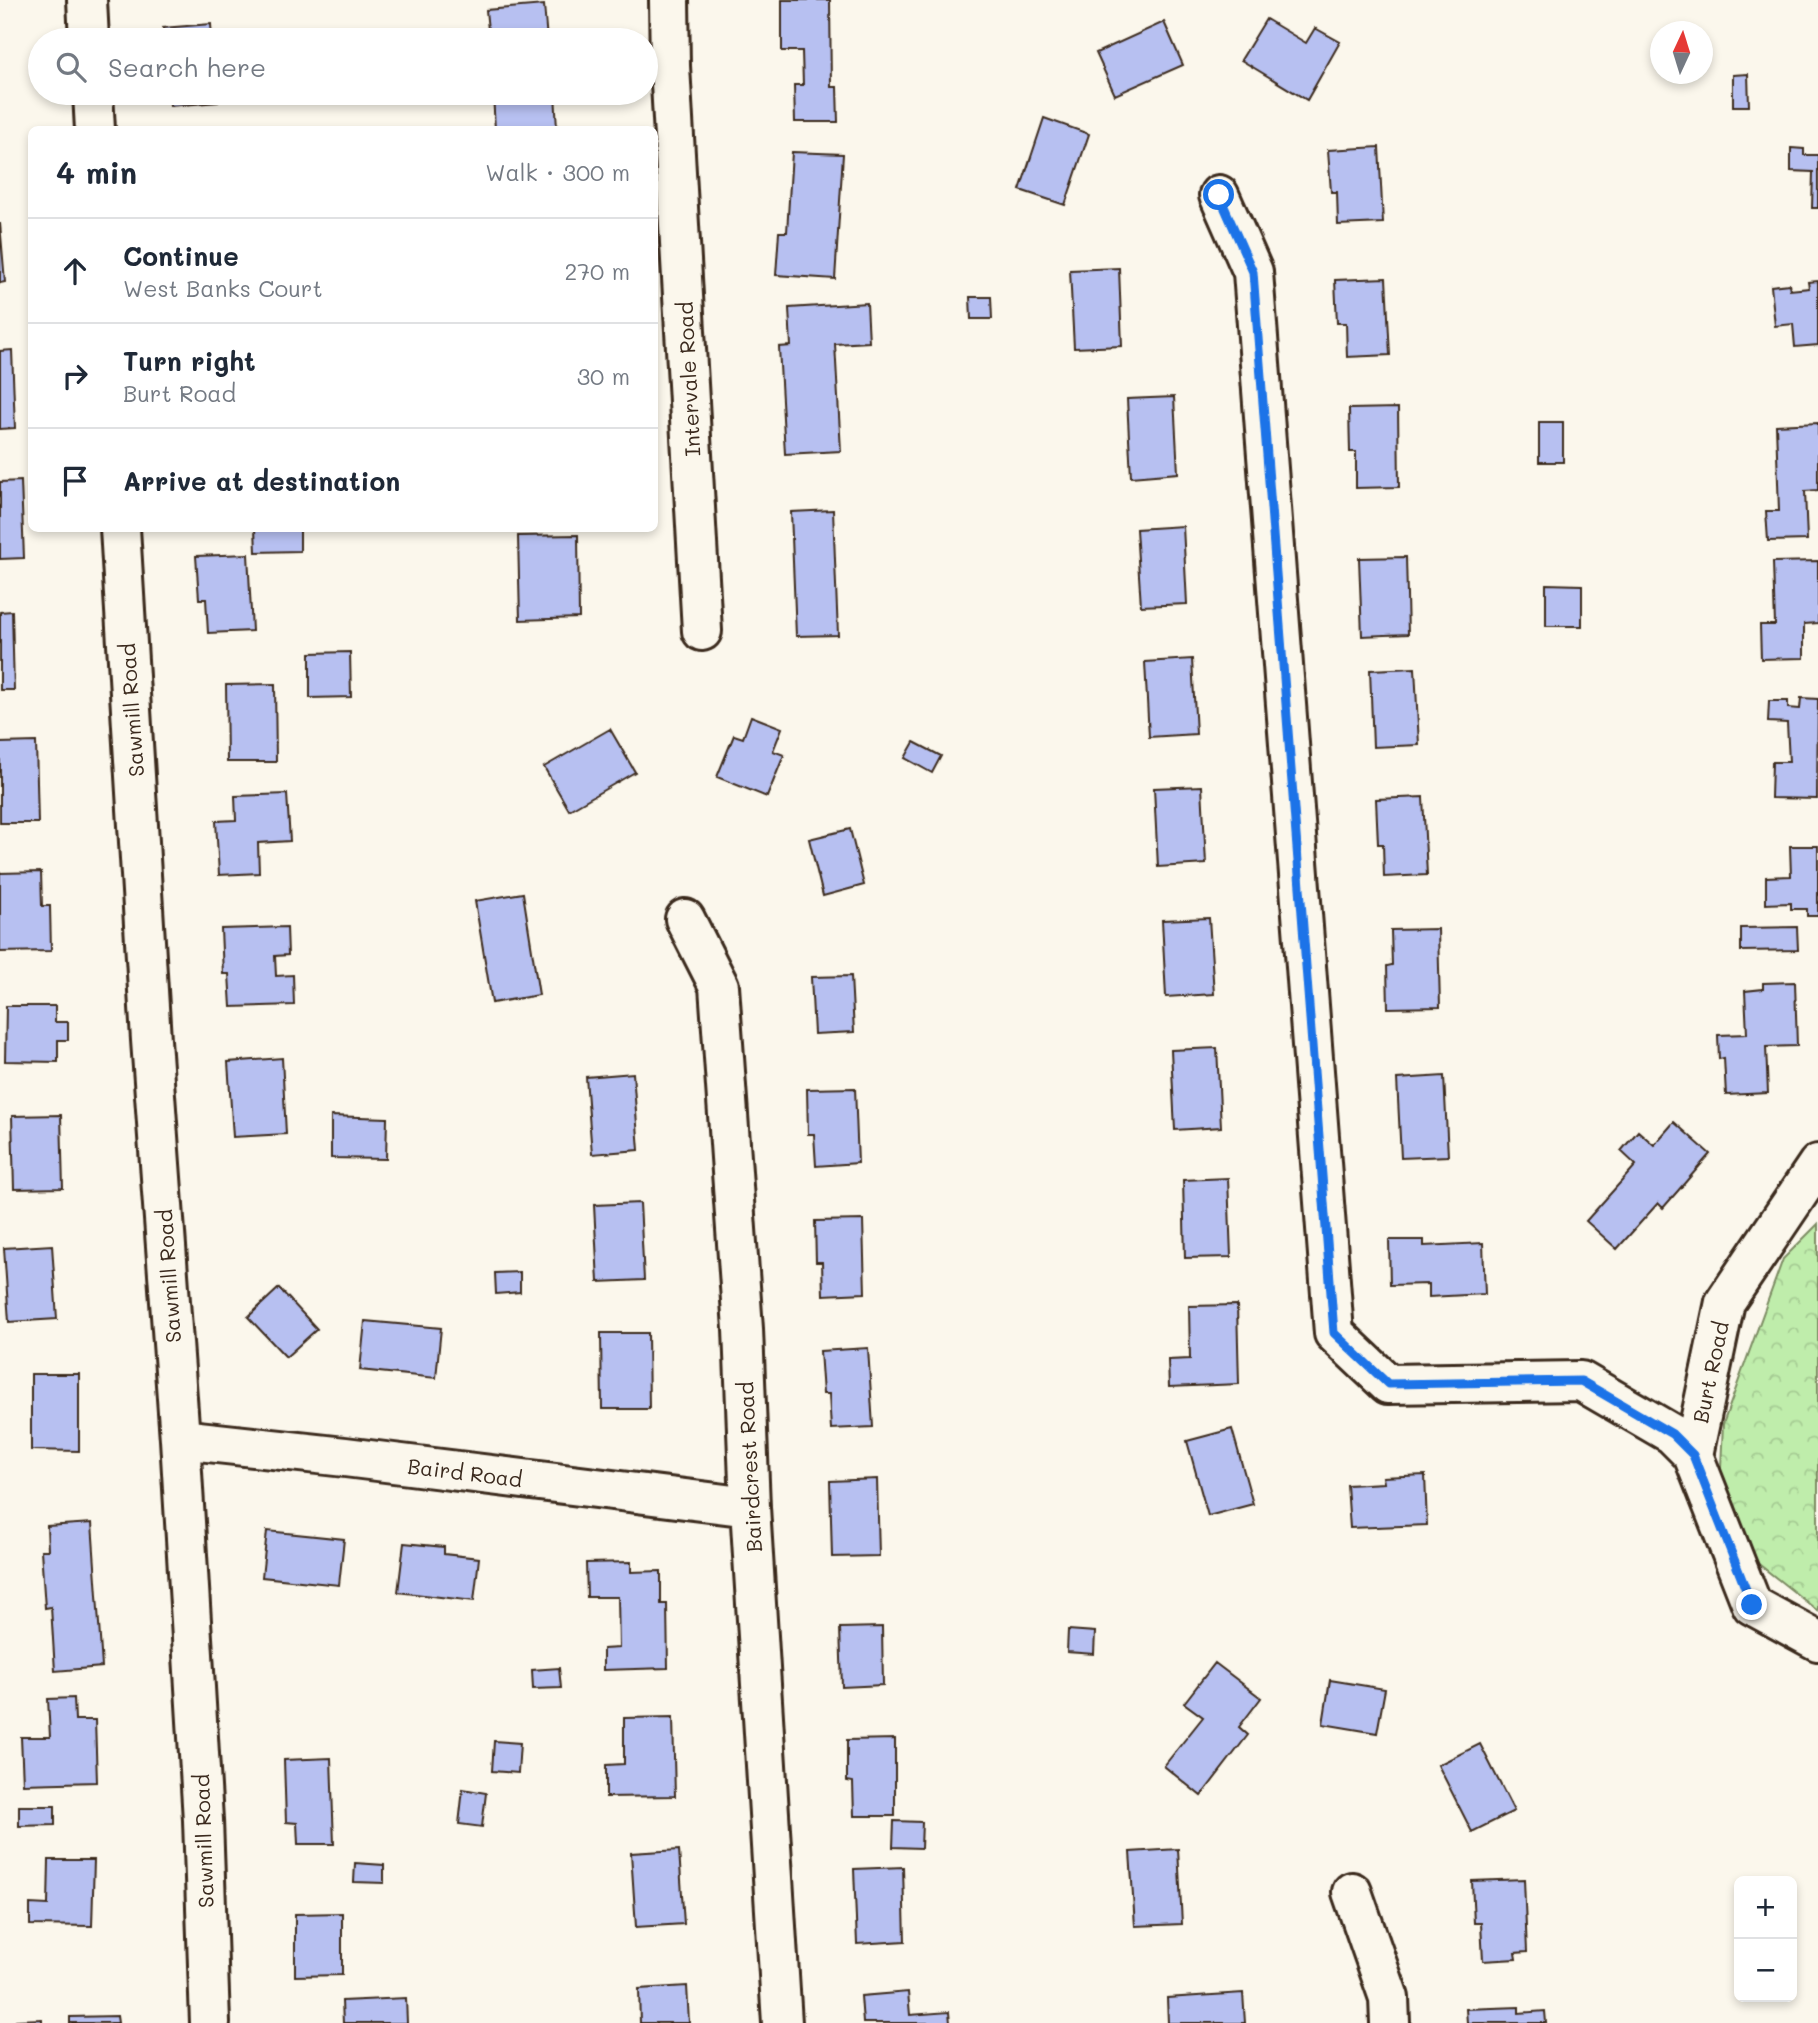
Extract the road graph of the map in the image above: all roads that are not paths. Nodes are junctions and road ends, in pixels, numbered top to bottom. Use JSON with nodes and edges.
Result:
{"nodes":[{"id":1,"x":87,"y":0,"type":"edge"},
{"id":2,"x":669,"y":0,"type":"edge"},
{"id":3,"x":88,"y":28,"type":"edge"},
{"id":4,"x":94,"y":105,"type":"edge"},
{"id":5,"x":95,"y":126,"type":"edge"},
{"id":6,"x":1219,"y":195,"type":"dead end"},
{"id":7,"x":120,"y":532,"type":"edge"},
{"id":8,"x":702,"y":631,"type":"dead end"},
{"id":9,"x":685,"y":919,"type":"dead end"},
{"id":10,"x":1818,"y":1164,"type":"edge"},
{"id":11,"x":180,"y":1439,"type":"junction"},
{"id":12,"x":1693,"y":1455,"type":"junction"},
{"id":13,"x":750,"y":1507,"type":"junction"},
{"id":14,"x":1818,"y":1641,"type":"edge"},
{"id":15,"x":1352,"y":1892,"type":"dead end"},
{"id":16,"x":210,"y":2023,"type":"edge"},
{"id":17,"x":782,"y":2023,"type":"edge"},
{"id":18,"x":1390,"y":2023,"type":"edge"}],
"edges":[{"from":1,"to":3,"type":"street"},
{"from":2,"to":8,"type":"street","name":"Intervale Road"},
{"from":4,"to":5,"type":"street"},
{"from":6,"to":12,"type":"street"},
{"from":7,"to":11,"type":"street","name":"Sawmill Road"},
{"from":9,"to":13,"type":"street","name":"Bairdcrest Road"},
{"from":10,"to":12,"type":"street","name":"Burt Road"},
{"from":11,"to":13,"type":"street","name":"Baird Road"},
{"from":11,"to":16,"type":"street","name":"Sawmill Road"},
{"from":12,"to":14,"type":"street"},
{"from":13,"to":17,"type":"street","name":"Bairdcrest Road"},
{"from":15,"to":18,"type":"street"}]}
